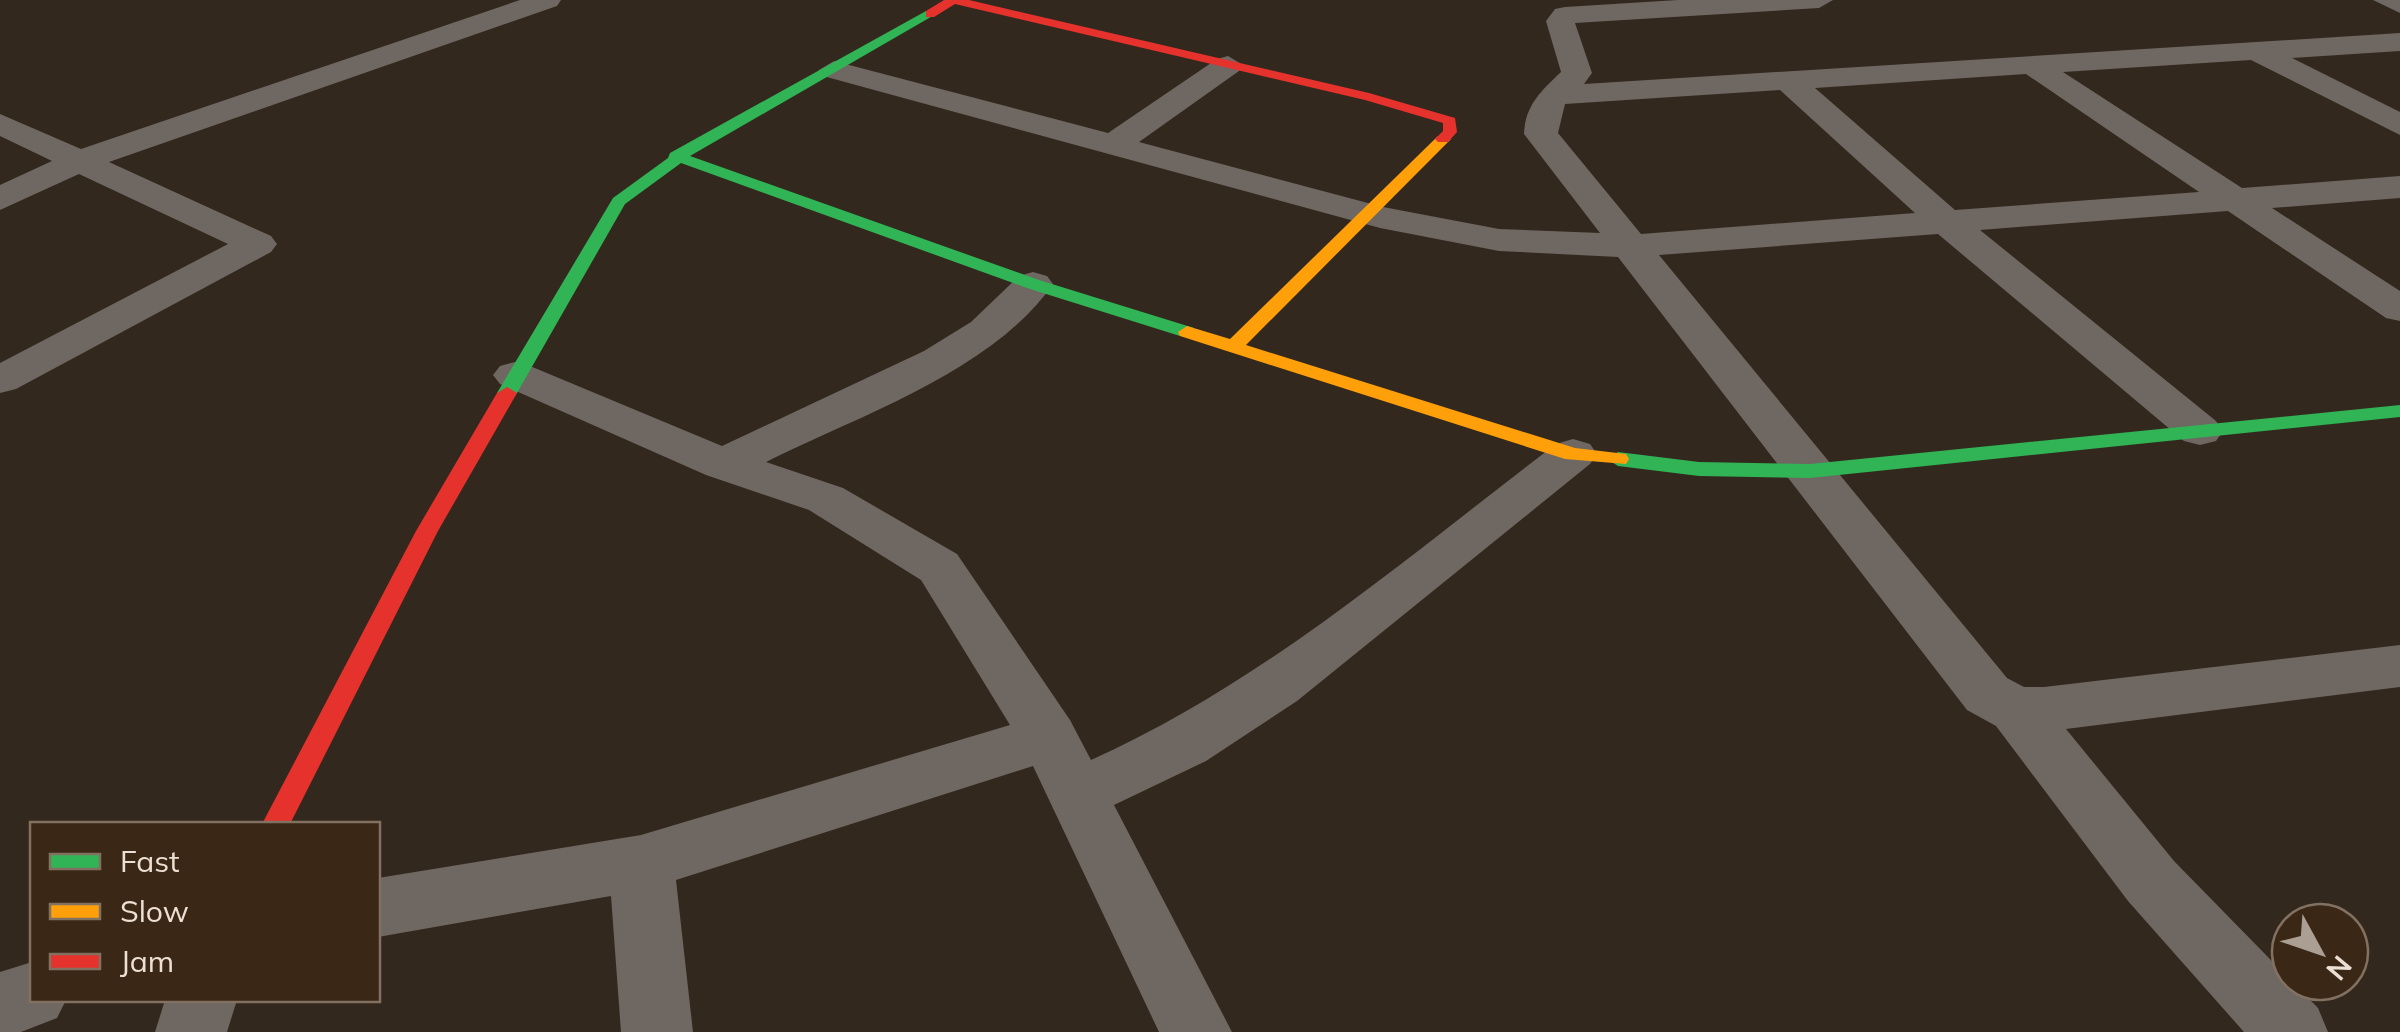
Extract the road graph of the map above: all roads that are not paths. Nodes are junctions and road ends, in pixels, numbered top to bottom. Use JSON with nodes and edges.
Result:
{"nodes":[{"id":1,"x":546,"y":0,"type":"edge"},
{"id":2,"x":1819,"y":0,"type":"edge"},
{"id":3,"x":2387,"y":0,"type":"edge"},
{"id":4,"x":2400,"y":5,"type":"edge"},
{"id":5,"x":2400,"y":42,"type":"edge"},
{"id":6,"x":2256,"y":51,"type":"junction"},
{"id":7,"x":1228,"y":65,"type":"junction"},
{"id":8,"x":2032,"y":65,"type":"junction"},
{"id":9,"x":834,"y":70,"type":"junction"},
{"id":10,"x":1787,"y":80,"type":"junction"},
{"id":11,"x":1554,"y":95,"type":"junction"},
{"id":12,"x":0,"y":124,"type":"edge"},
{"id":13,"x":2400,"y":125,"type":"edge"},
{"id":14,"x":1113,"y":145,"type":"junction"},
{"id":15,"x":675,"y":156,"type":"junction"},
{"id":16,"x":81,"y":160,"type":"junction"},
{"id":17,"x":2400,"y":187,"type":"edge"},
{"id":18,"x":0,"y":198,"type":"edge"},
{"id":19,"x":2234,"y":200,"type":"junction"},
{"id":20,"x":1370,"y":214,"type":"junction"},
{"id":21,"x":1947,"y":222,"type":"junction"},
{"id":22,"x":1632,"y":246,"type":"junction"},
{"id":23,"x":1033,"y":284,"type":"junction"},
{"id":24,"x":2400,"y":309,"type":"edge"},
{"id":25,"x":1234,"y":346,"type":"junction"},
{"id":26,"x":514,"y":374,"type":"junction"},
{"id":27,"x":0,"y":380,"type":"edge"},
{"id":28,"x":2400,"y":411,"type":"edge"},
{"id":29,"x":2200,"y":431,"type":"junction"},
{"id":30,"x":1572,"y":454,"type":"junction"},
{"id":31,"x":723,"y":464,"type":"junction"},
{"id":32,"x":1810,"y":471,"type":"junction"},
{"id":33,"x":2400,"y":666,"type":"edge"},
{"id":34,"x":2017,"y":710,"type":"junction"},
{"id":35,"x":1049,"y":737,"type":"junction"},
{"id":36,"x":1077,"y":794,"type":"junction"},
{"id":37,"x":277,"y":822,"type":"edge"},
{"id":38,"x":641,"y":863,"type":"junction"},
{"id":39,"x":380,"y":908,"type":"edge"},
{"id":40,"x":30,"y":997,"type":"edge"},
{"id":41,"x":199,"y":1002,"type":"edge"},
{"id":42,"x":0,"y":1006,"type":"edge"},
{"id":43,"x":191,"y":1032,"type":"edge"},
{"id":44,"x":657,"y":1032,"type":"edge"},
{"id":45,"x":1196,"y":1032,"type":"edge"},
{"id":46,"x":2292,"y":1032,"type":"edge"}],
"edges":[{"from":1,"to":16,"type":"street"},
{"from":2,"to":11,"type":"street"},
{"from":3,"to":4,"type":"street"},
{"from":5,"to":6,"type":"street"},
{"from":6,"to":8,"type":"street"},
{"from":6,"to":13,"type":"street"},
{"from":7,"to":9,"type":"street"},
{"from":7,"to":14,"type":"street"},
{"from":7,"to":20,"type":"street"},
{"from":8,"to":10,"type":"street"},
{"from":8,"to":19,"type":"street"},
{"from":9,"to":14,"type":"street"},
{"from":9,"to":15,"type":"street"},
{"from":10,"to":11,"type":"street"},
{"from":10,"to":21,"type":"street"},
{"from":11,"to":22,"type":"street"},
{"from":12,"to":16,"type":"street"},
{"from":14,"to":20,"type":"street"},
{"from":15,"to":23,"type":"street"},
{"from":15,"to":26,"type":"street"},
{"from":16,"to":18,"type":"street"},
{"from":16,"to":27,"type":"street"},
{"from":17,"to":19,"type":"street"},
{"from":19,"to":21,"type":"street"},
{"from":19,"to":24,"type":"street"},
{"from":20,"to":22,"type":"street"},
{"from":20,"to":25,"type":"street"},
{"from":21,"to":22,"type":"street"},
{"from":21,"to":29,"type":"street"},
{"from":22,"to":32,"type":"street"},
{"from":23,"to":25,"type":"street"},
{"from":23,"to":31,"type":"street"},
{"from":25,"to":30,"type":"street"},
{"from":26,"to":31,"type":"street"},
{"from":26,"to":37,"type":"street"},
{"from":28,"to":29,"type":"street"},
{"from":29,"to":32,"type":"street"},
{"from":30,"to":32,"type":"street"},
{"from":30,"to":36,"type":"street"},
{"from":31,"to":35,"type":"street"},
{"from":32,"to":34,"type":"street"},
{"from":33,"to":34,"type":"street"},
{"from":34,"to":46,"type":"street"},
{"from":35,"to":36,"type":"street"},
{"from":35,"to":38,"type":"street"},
{"from":36,"to":45,"type":"street"},
{"from":38,"to":39,"type":"street"},
{"from":38,"to":44,"type":"street"},
{"from":40,"to":42,"type":"street"},
{"from":41,"to":43,"type":"street"}]}
